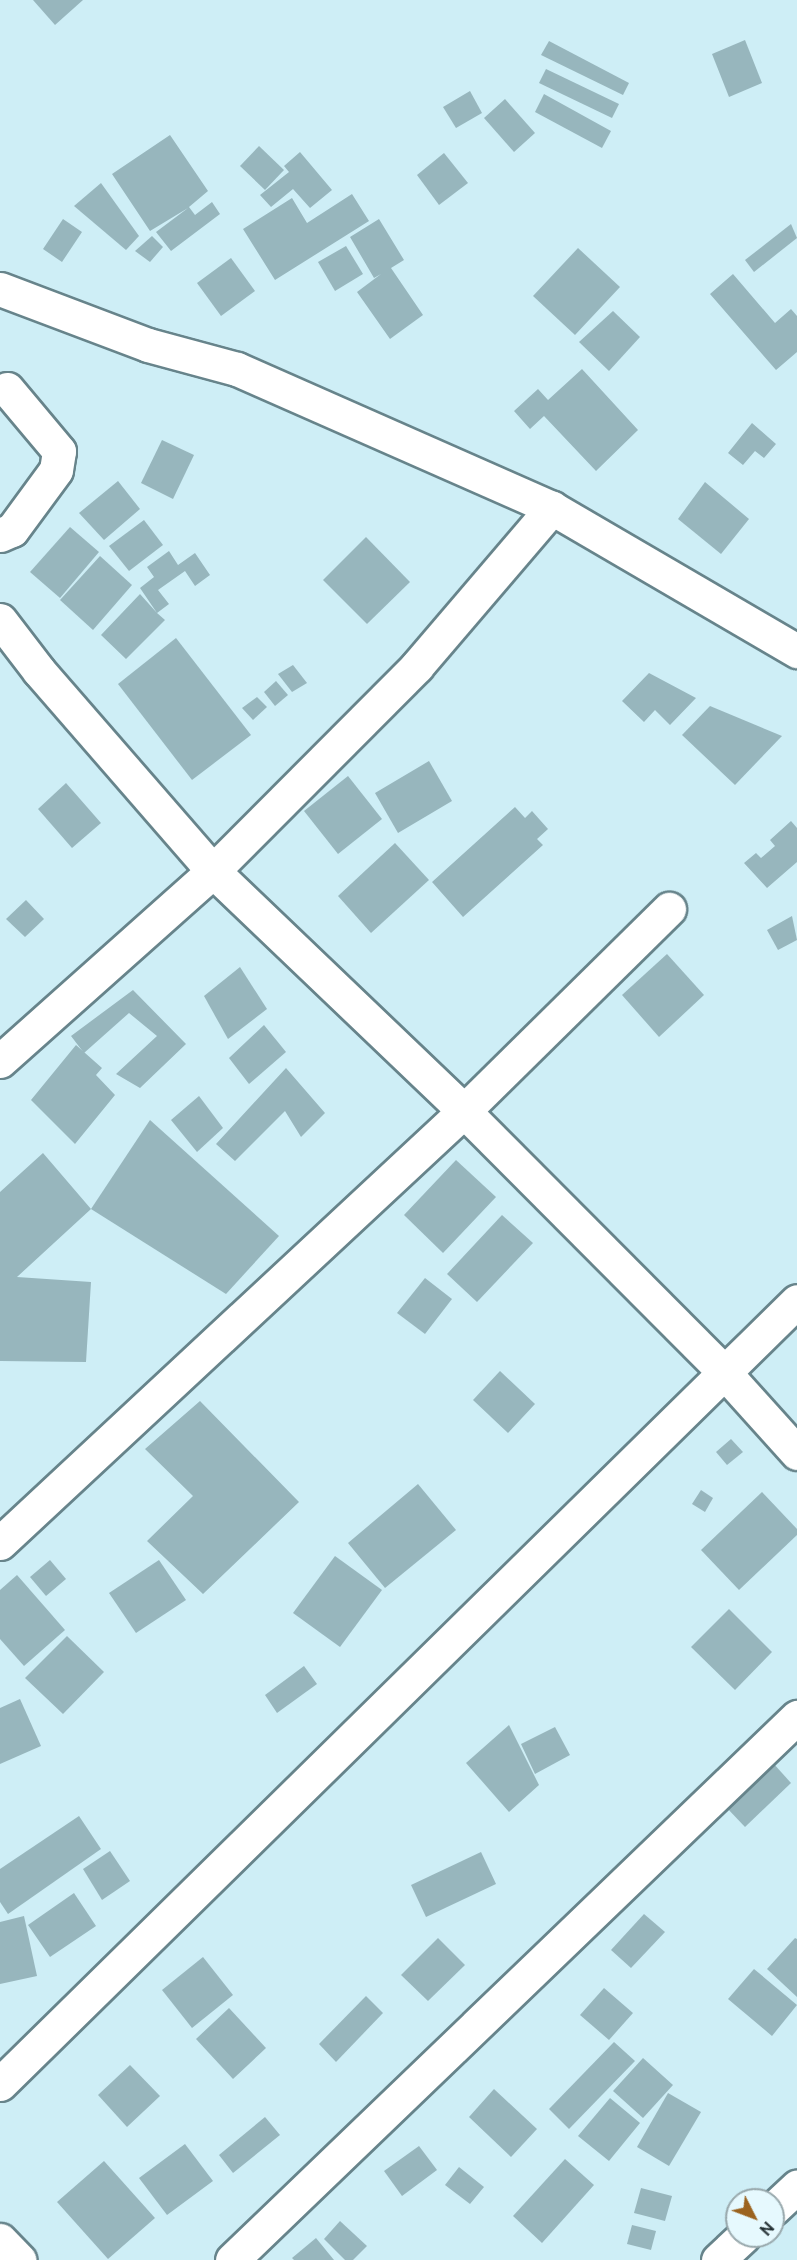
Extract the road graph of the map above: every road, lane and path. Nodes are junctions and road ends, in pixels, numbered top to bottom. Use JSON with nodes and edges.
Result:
{"nodes":[{"id":1,"x":0,"y":289,"type":"edge"},
{"id":2,"x":7,"y":389,"type":"dead end"},
{"id":3,"x":552,"y":508,"type":"junction"},
{"id":4,"x":0,"y":535,"type":"edge"},
{"id":5,"x":0,"y":620,"type":"edge"},
{"id":6,"x":797,"y":651,"type":"edge"},
{"id":7,"x":213,"y":871,"type":"junction"},
{"id":8,"x":669,"y":909,"type":"dead end"},
{"id":9,"x":0,"y":1060,"type":"edge"},
{"id":10,"x":464,"y":1111,"type":"junction"},
{"id":11,"x":797,"y":1301,"type":"edge"},
{"id":12,"x":724,"y":1372,"type":"junction"},
{"id":13,"x":797,"y":1453,"type":"edge"},
{"id":14,"x":0,"y":1543,"type":"edge"},
{"id":15,"x":797,"y":1718,"type":"edge"},
{"id":16,"x":0,"y":2084,"type":"edge"},
{"id":17,"x":797,"y":2187,"type":"edge"},
{"id":18,"x":785,"y":2198,"type":"edge"},
{"id":19,"x":0,"y":2240,"type":"edge"},
{"id":20,"x":731,"y":2248,"type":"edge"},
{"id":21,"x":18,"y":2260,"type":"edge"},
{"id":22,"x":231,"y":2260,"type":"edge"},
{"id":23,"x":718,"y":2260,"type":"edge"}],
"edges":[{"from":1,"to":3,"type":"street"},
{"from":2,"to":4,"type":"street"},
{"from":3,"to":6,"type":"street"},
{"from":3,"to":7,"type":"street"},
{"from":5,"to":7,"type":"street"},
{"from":7,"to":9,"type":"street"},
{"from":7,"to":10,"type":"street"},
{"from":8,"to":10,"type":"street"},
{"from":10,"to":12,"type":"street"},
{"from":10,"to":14,"type":"street"},
{"from":11,"to":12,"type":"street"},
{"from":12,"to":13,"type":"street"},
{"from":12,"to":16,"type":"street"},
{"from":15,"to":22,"type":"street"},
{"from":17,"to":18,"type":"street"},
{"from":19,"to":21,"type":"street"},
{"from":20,"to":23,"type":"street"}]}
